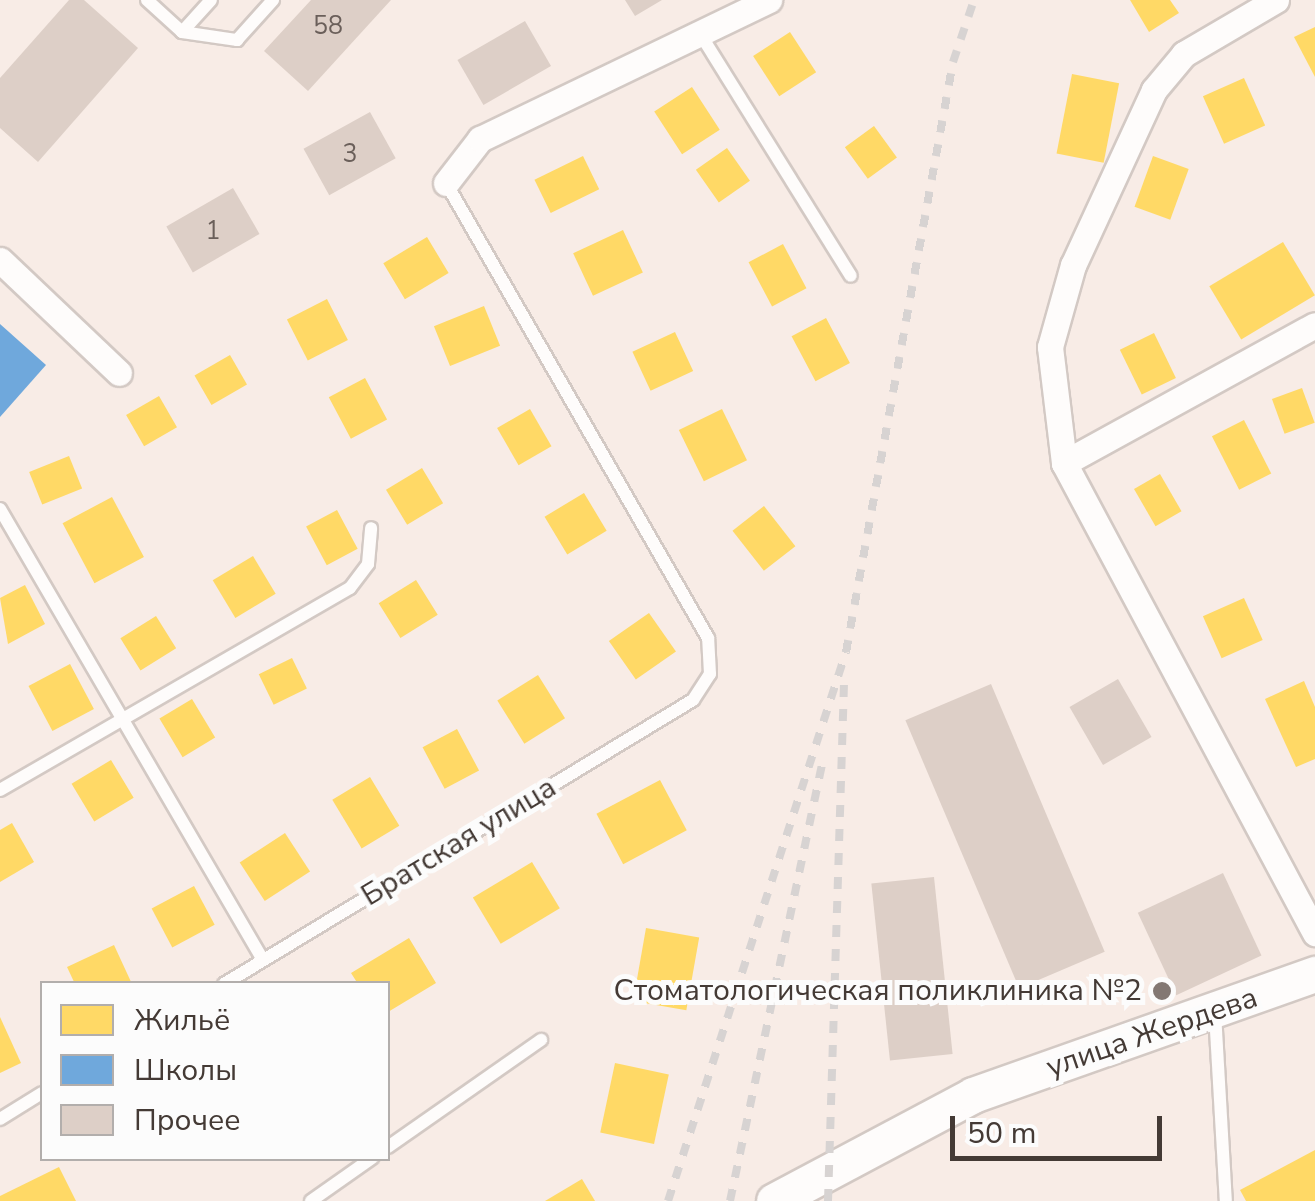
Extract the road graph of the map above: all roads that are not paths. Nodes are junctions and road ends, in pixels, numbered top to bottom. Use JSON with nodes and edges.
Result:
{"nodes":[{"id":1,"x":147,"y":0,"type":"edge"},
{"id":2,"x":211,"y":0,"type":"edge"},
{"id":3,"x":273,"y":0,"type":"edge"},
{"id":4,"x":768,"y":0,"type":"edge"},
{"id":5,"x":1276,"y":0,"type":"edge"},
{"id":6,"x":182,"y":32,"type":"junction"},
{"id":7,"x":699,"y":32,"type":"junction"},
{"id":8,"x":446,"y":182,"type":"joint"},
{"id":9,"x":0,"y":260,"type":"edge"},
{"id":10,"x":851,"y":276,"type":"dead end"},
{"id":11,"x":1315,"y":325,"type":"edge"},
{"id":12,"x":119,"y":372,"type":"dead end"},
{"id":13,"x":1064,"y":463,"type":"junction"},
{"id":14,"x":0,"y":509,"type":"edge"},
{"id":15,"x":371,"y":528,"type":"dead end"},
{"id":16,"x":118,"y":718,"type":"junction"},
{"id":17,"x":0,"y":790,"type":"edge"},
{"id":18,"x":1315,"y":933,"type":"edge"},
{"id":19,"x":263,"y":960,"type":"junction"},
{"id":20,"x":1315,"y":974,"type":"edge"},
{"id":21,"x":229,"y":981,"type":"edge"},
{"id":22,"x":1214,"y":1013,"type":"junction"},
{"id":23,"x":540,"y":1040,"type":"dead end"},
{"id":24,"x":40,"y":1094,"type":"edge"},
{"id":25,"x":0,"y":1118,"type":"edge"},
{"id":26,"x":390,"y":1147,"type":"edge"},
{"id":27,"x":368,"y":1161,"type":"edge"},
{"id":28,"x":312,"y":1201,"type":"edge"},
{"id":29,"x":774,"y":1201,"type":"edge"},
{"id":30,"x":1226,"y":1201,"type":"edge"}],
"edges":[{"from":1,"to":6,"type":"lane"},
{"from":2,"to":6,"type":"lane"},
{"from":3,"to":6,"type":"lane"},
{"from":4,"to":7,"type":"street"},
{"from":5,"to":13,"type":"street"},
{"from":7,"to":8,"type":"street"},
{"from":7,"to":10,"type":"lane"},
{"from":8,"to":19,"type":"lane","name":"Братская улица"},
{"from":9,"to":12,"type":"street"},
{"from":11,"to":13,"type":"street"},
{"from":13,"to":18,"type":"street"},
{"from":14,"to":16,"type":"lane"},
{"from":15,"to":16,"type":"lane"},
{"from":16,"to":17,"type":"lane"},
{"from":16,"to":19,"type":"lane"},
{"from":19,"to":21,"type":"lane","name":"Братская улица"},
{"from":20,"to":22,"type":"main road","name":"улица Жердева"},
{"from":22,"to":29,"type":"main road","name":"улица Жердева"},
{"from":22,"to":30,"type":"lane"},
{"from":23,"to":26,"type":"lane"},
{"from":24,"to":25,"type":"lane"},
{"from":27,"to":28,"type":"lane"}]}
